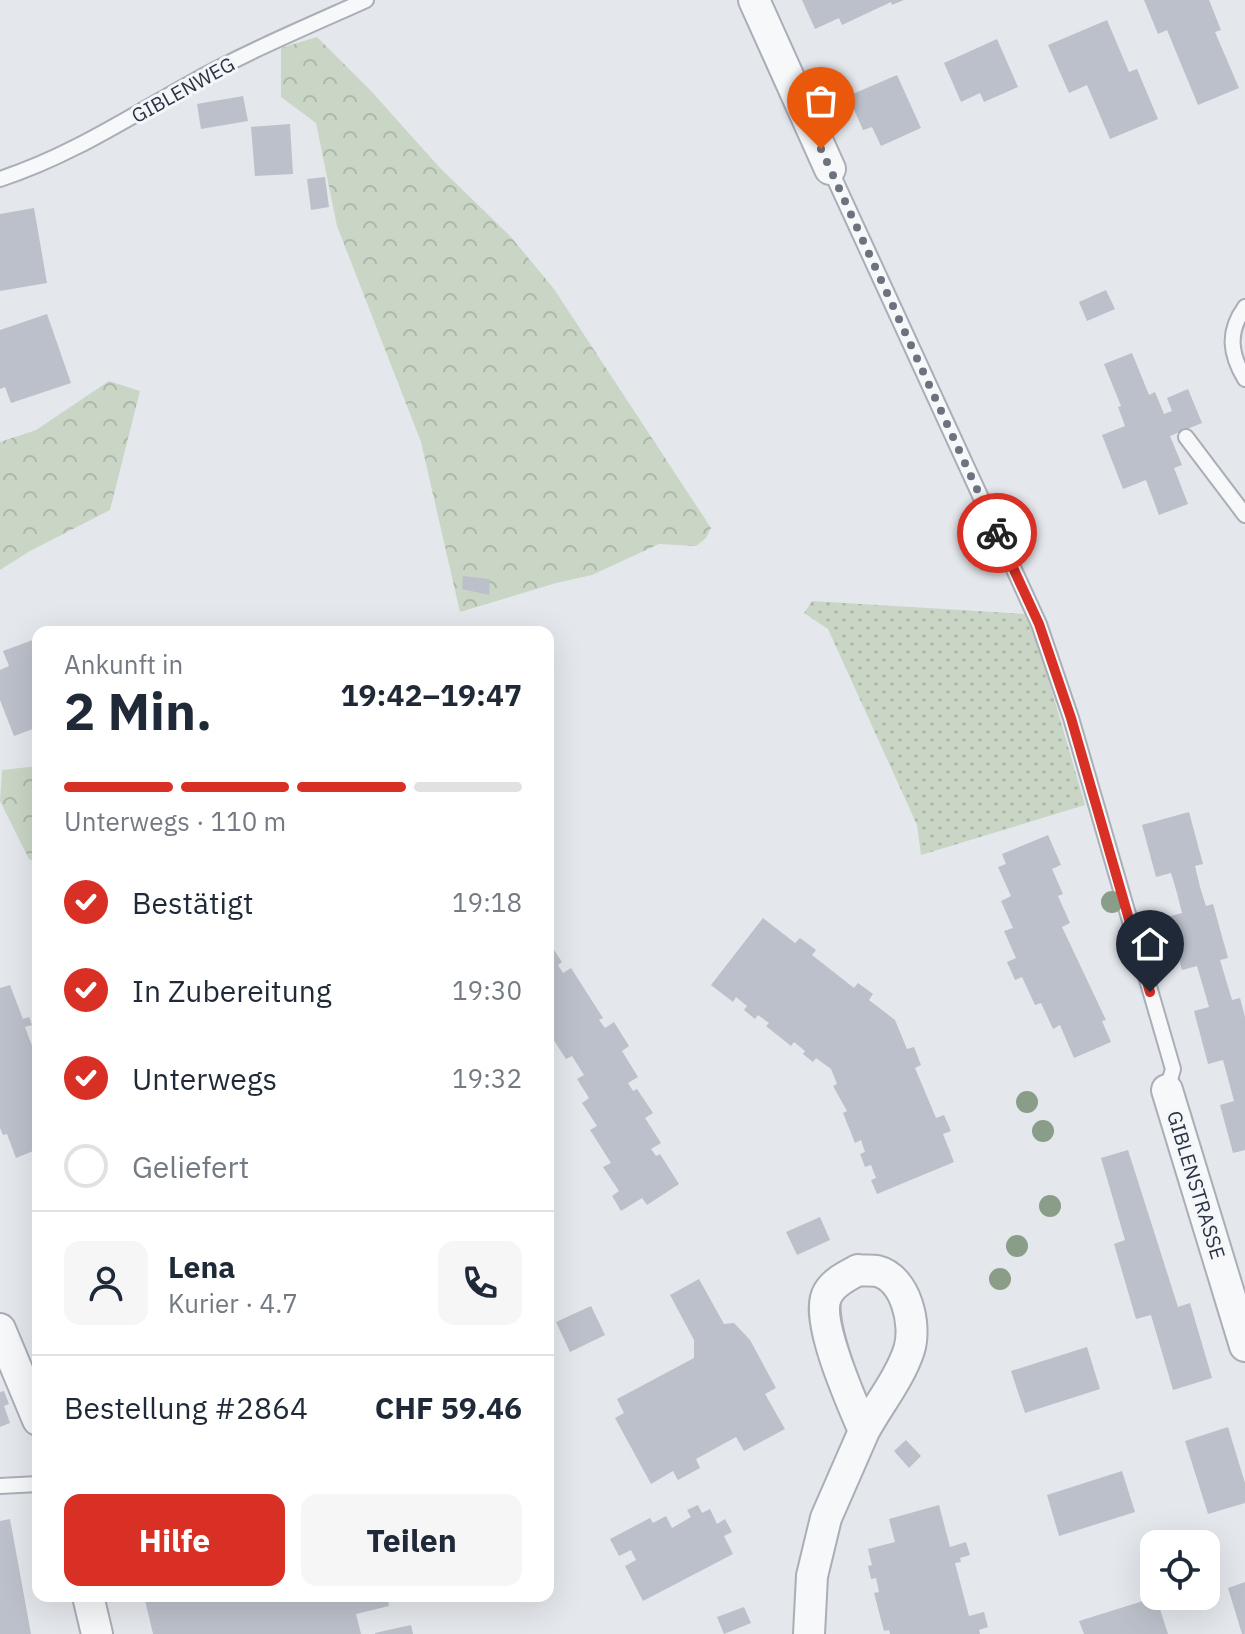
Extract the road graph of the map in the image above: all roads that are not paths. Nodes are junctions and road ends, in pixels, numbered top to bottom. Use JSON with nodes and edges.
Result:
{"nodes":[{"id":1,"x":366,"y":0,"type":"edge"},
{"id":2,"x":754,"y":0,"type":"edge"},
{"id":3,"x":830,"y":169,"type":"joint"},
{"id":4,"x":0,"y":179,"type":"edge"},
{"id":5,"x":1245,"y":307,"type":"edge"},
{"id":6,"x":1245,"y":379,"type":"edge"},
{"id":7,"x":1186,"y":437,"type":"dead end"},
{"id":8,"x":1245,"y":515,"type":"edge"},
{"id":9,"x":1167,"y":1090,"type":"joint"},
{"id":10,"x":0,"y":1329,"type":"edge"},
{"id":11,"x":1245,"y":1346,"type":"edge"},
{"id":12,"x":32,"y":1406,"type":"edge"},
{"id":13,"x":864,"y":1431,"type":"junction"},
{"id":14,"x":32,"y":1484,"type":"edge"},
{"id":15,"x":0,"y":1486,"type":"edge"},
{"id":16,"x":89,"y":1602,"type":"edge"},
{"id":17,"x":97,"y":1634,"type":"edge"},
{"id":18,"x":809,"y":1634,"type":"edge"}],
"edges":[{"from":1,"to":4,"type":"lane","name":"GIBLENWEG"},
{"from":2,"to":3,"type":"street","name":"GIBLENSTRASSE"},
{"from":3,"to":9,"type":"lane","name":"GIBLENSTRASSE"},
{"from":5,"to":6,"type":"lane"},
{"from":7,"to":8,"type":"lane"},
{"from":9,"to":11,"type":"street","name":"GIBLENSTRASSE"},
{"from":10,"to":12,"type":"street"},
{"from":13,"to":13,"type":"street"},
{"from":13,"to":18,"type":"street"},
{"from":14,"to":15,"type":"lane"},
{"from":16,"to":17,"type":"street"}]}
